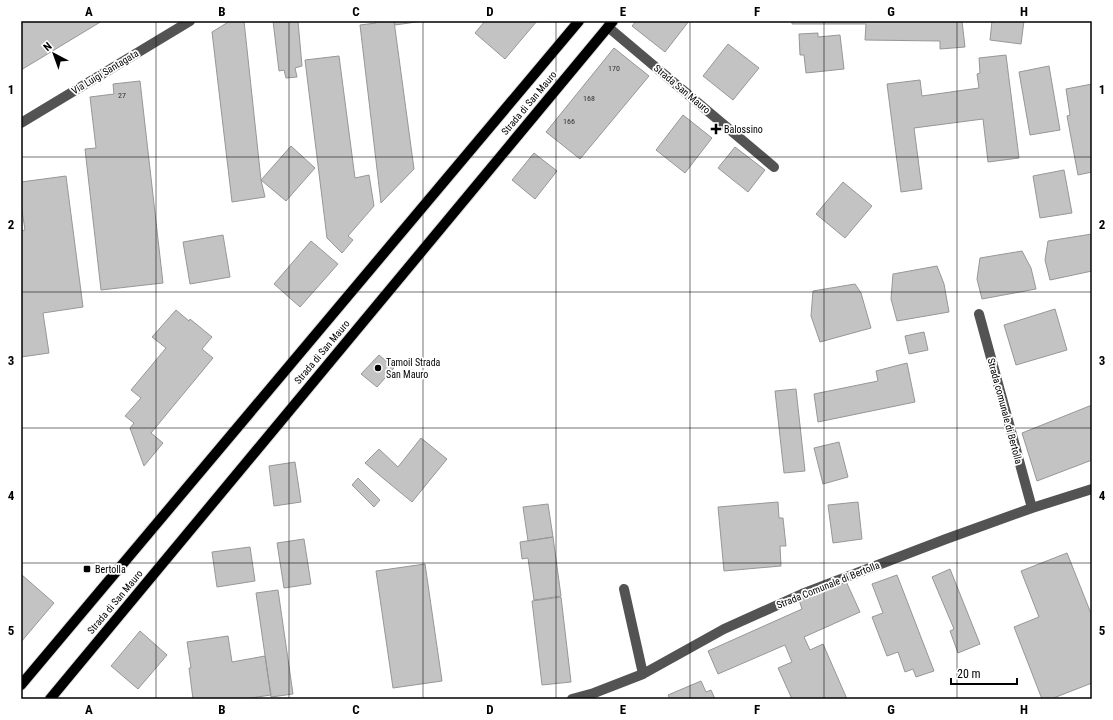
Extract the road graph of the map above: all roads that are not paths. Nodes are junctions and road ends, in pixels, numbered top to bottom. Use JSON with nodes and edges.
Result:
{"nodes":[{"id":1,"x":190,"y":21,"type":"edge"},
{"id":2,"x":579,"y":21,"type":"edge"},
{"id":3,"x":611,"y":24,"type":"edge"},
{"id":4,"x":21,"y":123,"type":"edge"},
{"id":5,"x":774,"y":167,"type":"dead end"},
{"id":6,"x":979,"y":314,"type":"dead end"},
{"id":7,"x":1092,"y":489,"type":"edge"},
{"id":8,"x":1032,"y":508,"type":"junction"},
{"id":9,"x":624,"y":589,"type":"dead end"},
{"id":10,"x":643,"y":674,"type":"junction"},
{"id":11,"x":21,"y":685,"type":"edge"},
{"id":12,"x":50,"y":699,"type":"edge"},
{"id":13,"x":572,"y":699,"type":"edge"}],
"edges":[{"from":1,"to":4,"type":"street","name":"Via Luigi Santagata"},
{"from":2,"to":11,"type":"main road","name":"Strada di San Mauro"},
{"from":3,"to":5,"type":"street","name":"Strada San Mauro"},
{"from":3,"to":12,"type":"main road","name":"Strada di San Mauro"},
{"from":6,"to":8,"type":"street","name":"Strada comunale di Bertolla"},
{"from":7,"to":8,"type":"street","name":"Strada Comunale di Bertolla"},
{"from":8,"to":10,"type":"street","name":"Strada Comunale di Bertolla"},
{"from":9,"to":10,"type":"street"},
{"from":10,"to":13,"type":"street","name":"Strada Comunale di Bertolla"}]}
